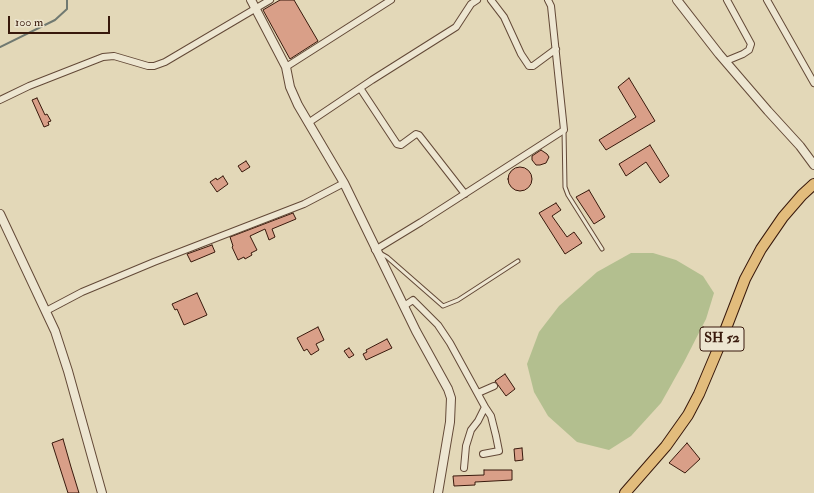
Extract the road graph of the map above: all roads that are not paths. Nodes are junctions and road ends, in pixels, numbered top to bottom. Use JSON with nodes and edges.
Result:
{"nodes":[{"id":1,"x":251,"y":0,"type":"edge"},
{"id":2,"x":270,"y":0,"type":"edge"},
{"id":3,"x":391,"y":0,"type":"edge"},
{"id":4,"x":477,"y":0,"type":"edge"},
{"id":5,"x":491,"y":0,"type":"edge"},
{"id":6,"x":548,"y":0,"type":"edge"},
{"id":7,"x":677,"y":0,"type":"edge"},
{"id":8,"x":727,"y":0,"type":"edge"},
{"id":9,"x":767,"y":0,"type":"edge"},
{"id":10,"x":255,"y":10,"type":"junction"},
{"id":11,"x":556,"y":49,"type":"junction"},
{"id":12,"x":726,"y":61,"type":"junction"},
{"id":13,"x":286,"y":67,"type":"junction"},
{"id":14,"x":814,"y":83,"type":"edge"},
{"id":15,"x":360,"y":88,"type":"junction"},
{"id":16,"x":0,"y":100,"type":"edge"},
{"id":17,"x":308,"y":123,"type":"junction"},
{"id":18,"x":564,"y":130,"type":"junction"},
{"id":19,"x":814,"y":165,"type":"edge"},
{"id":20,"x":344,"y":183,"type":"junction"},
{"id":21,"x":814,"y":184,"type":"edge"},
{"id":22,"x":464,"y":194,"type":"junction"},
{"id":23,"x":0,"y":214,"type":"edge"},
{"id":24,"x":602,"y":249,"type":"dead end"},
{"id":25,"x":375,"y":250,"type":"junction"},
{"id":26,"x":518,"y":261,"type":"dead end"},
{"id":27,"x":404,"y":306,"type":"junction"},
{"id":28,"x":46,"y":311,"type":"junction"},
{"id":29,"x":494,"y":386,"type":"dead end"},
{"id":30,"x":478,"y":393,"type":"junction"},
{"id":31,"x":485,"y":407,"type":"junction"},
{"id":32,"x":483,"y":454,"type":"dead end"},
{"id":33,"x":464,"y":468,"type":"dead end"},
{"id":34,"x":102,"y":493,"type":"edge"},
{"id":35,"x":438,"y":493,"type":"edge"},
{"id":36,"x":625,"y":493,"type":"edge"}],
"edges":[{"from":1,"to":10,"type":"street"},
{"from":2,"to":10,"type":"street"},
{"from":3,"to":13,"type":"street"},
{"from":4,"to":15,"type":"street"},
{"from":5,"to":11,"type":"street"},
{"from":6,"to":11,"type":"street"},
{"from":7,"to":12,"type":"street"},
{"from":8,"to":12,"type":"street"},
{"from":9,"to":14,"type":"street"},
{"from":10,"to":13,"type":"street"},
{"from":10,"to":16,"type":"street"},
{"from":11,"to":18,"type":"street"},
{"from":12,"to":19,"type":"street"},
{"from":13,"to":17,"type":"street"},
{"from":15,"to":17,"type":"street"},
{"from":15,"to":22,"type":"street"},
{"from":17,"to":20,"type":"street"},
{"from":18,"to":22,"type":"street"},
{"from":18,"to":24,"type":"lane"},
{"from":20,"to":25,"type":"street"},
{"from":20,"to":28,"type":"street"},
{"from":21,"to":36,"type":"main road","number":"SH 52"},
{"from":22,"to":25,"type":"street"},
{"from":23,"to":28,"type":"street"},
{"from":25,"to":26,"type":"lane"},
{"from":25,"to":27,"type":"street"},
{"from":27,"to":30,"type":"street"},
{"from":27,"to":35,"type":"street"},
{"from":28,"to":34,"type":"street"},
{"from":29,"to":30,"type":"street"},
{"from":30,"to":31,"type":"street"},
{"from":31,"to":32,"type":"street"},
{"from":31,"to":33,"type":"street"}]}
